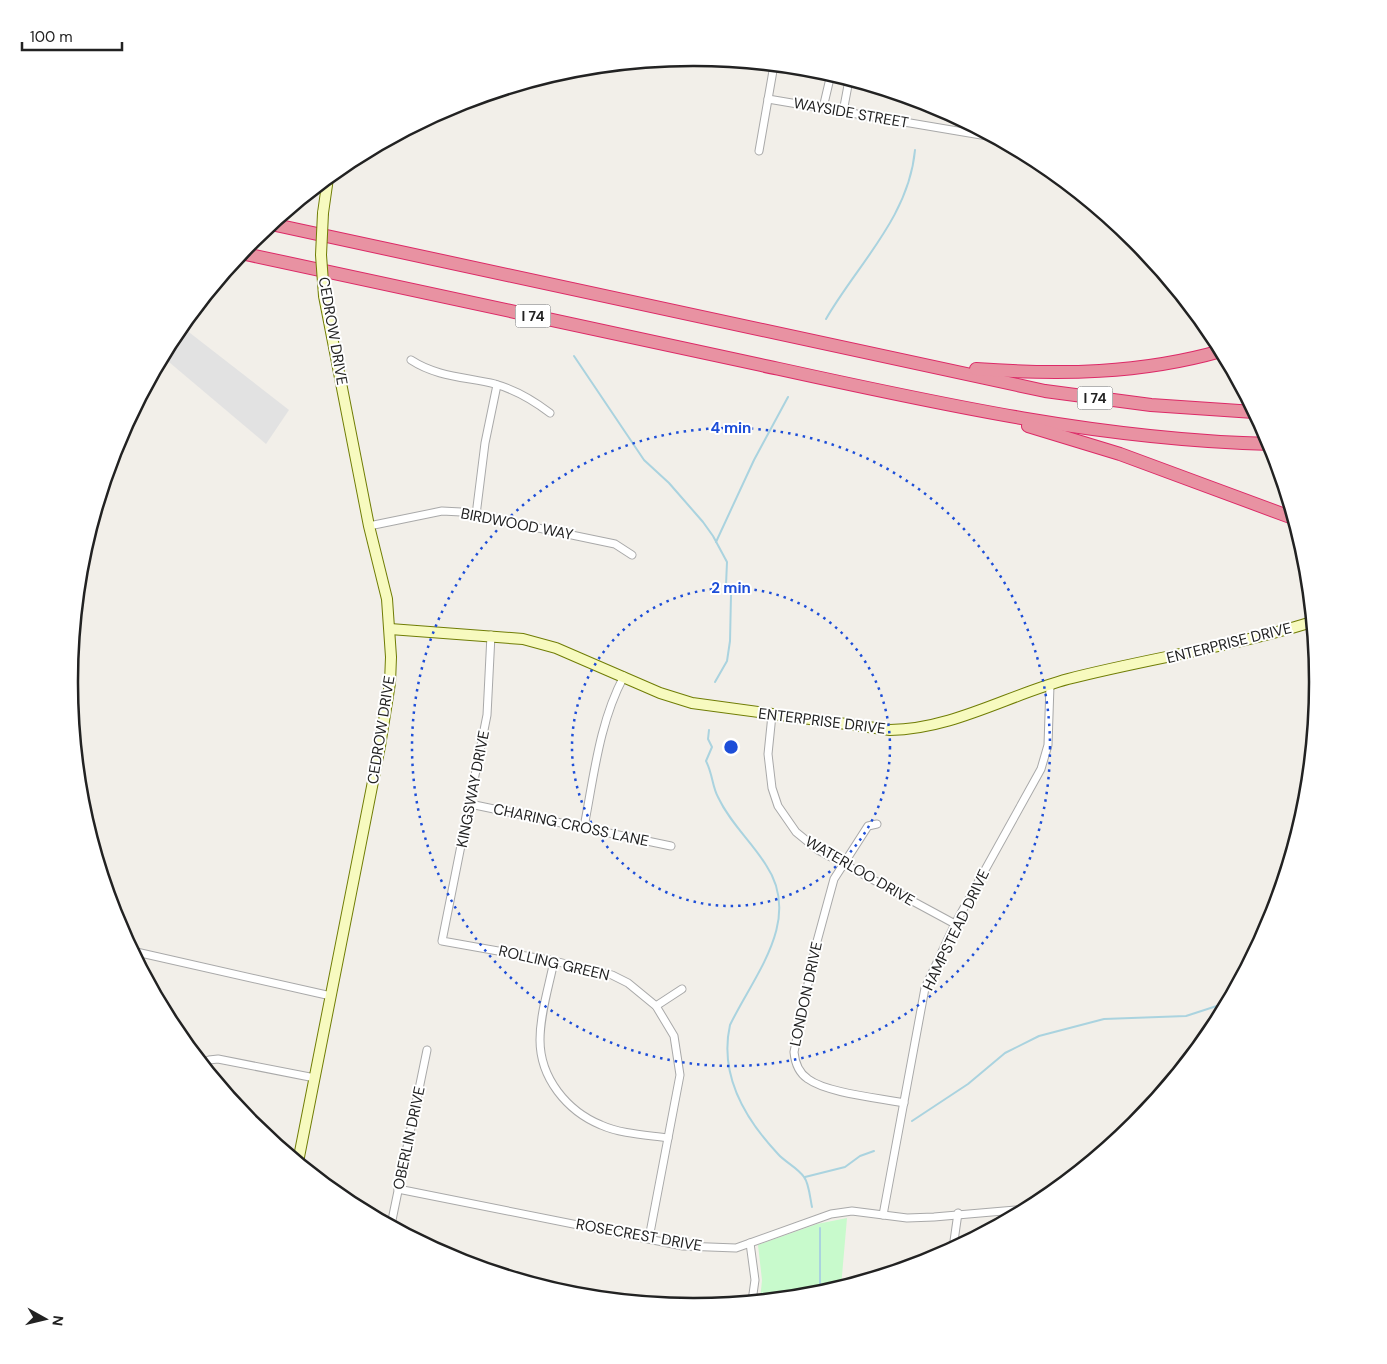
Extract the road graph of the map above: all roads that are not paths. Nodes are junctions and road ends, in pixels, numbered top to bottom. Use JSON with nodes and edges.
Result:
{"nodes":[{"id":1,"x":773,"y":72,"type":"edge"},
{"id":2,"x":829,"y":82,"type":"edge"},
{"id":3,"x":848,"y":86,"type":"edge"},
{"id":4,"x":768,"y":99,"type":"junction"},
{"id":5,"x":823,"y":108,"type":"junction"},
{"id":6,"x":843,"y":112,"type":"junction"},
{"id":7,"x":975,"y":135,"type":"edge"},
{"id":8,"x":759,"y":151,"type":"dead end"},
{"id":9,"x":327,"y":188,"type":"edge"},
{"id":10,"x":280,"y":226,"type":"edge"},
{"id":11,"x":250,"y":256,"type":"edge"},
{"id":12,"x":1213,"y":353,"type":"edge"},
{"id":13,"x":411,"y":360,"type":"dead end"},
{"id":14,"x":940,"y":367,"type":"junction"},
{"id":15,"x":497,"y":384,"type":"junction"},
{"id":16,"x":968,"y":410,"type":"junction"},
{"id":17,"x":1247,"y":412,"type":"edge"},
{"id":18,"x":550,"y":413,"type":"dead end"},
{"id":19,"x":1261,"y":443,"type":"edge"},
{"id":20,"x":476,"y":515,"type":"junction"},
{"id":21,"x":1286,"y":515,"type":"edge"},
{"id":22,"x":369,"y":526,"type":"junction"},
{"id":23,"x":632,"y":555,"type":"dead end"},
{"id":24,"x":1306,"y":624,"type":"edge"},
{"id":25,"x":390,"y":629,"type":"junction"},
{"id":26,"x":491,"y":635,"type":"junction"},
{"id":27,"x":624,"y":676,"type":"junction"},
{"id":28,"x":1050,"y":685,"type":"junction"},
{"id":29,"x":772,"y":715,"type":"junction"},
{"id":30,"x":470,"y":804,"type":"junction"},
{"id":31,"x":877,"y":824,"type":"dead end"},
{"id":32,"x":584,"y":827,"type":"junction"},
{"id":33,"x":671,"y":846,"type":"dead end"},
{"id":34,"x":843,"y":864,"type":"junction"},
{"id":35,"x":956,"y":924,"type":"junction"},
{"id":36,"x":442,"y":941,"type":"joint"},
{"id":37,"x":141,"y":953,"type":"edge"},
{"id":38,"x":554,"y":961,"type":"junction"},
{"id":39,"x":682,"y":988,"type":"dead end"},
{"id":40,"x":331,"y":996,"type":"junction"},
{"id":41,"x":656,"y":1006,"type":"junction"},
{"id":42,"x":427,"y":1050,"type":"dead end"},
{"id":43,"x":209,"y":1061,"type":"edge"},
{"id":44,"x":315,"y":1078,"type":"junction"},
{"id":45,"x":904,"y":1103,"type":"junction"},
{"id":46,"x":668,"y":1138,"type":"junction"},
{"id":47,"x":299,"y":1155,"type":"edge"},
{"id":48,"x":398,"y":1188,"type":"junction"},
{"id":49,"x":1009,"y":1210,"type":"edge"},
{"id":50,"x":958,"y":1214,"type":"junction"},
{"id":51,"x":883,"y":1215,"type":"junction"},
{"id":52,"x":392,"y":1218,"type":"edge"},
{"id":53,"x":649,"y":1238,"type":"junction"},
{"id":54,"x":954,"y":1239,"type":"edge"},
{"id":55,"x":750,"y":1244,"type":"junction"},
{"id":56,"x":753,"y":1294,"type":"edge"}],
"edges":[{"from":1,"to":4,"type":"street"},
{"from":2,"to":5,"type":"street"},
{"from":3,"to":6,"type":"street"},
{"from":4,"to":5,"type":"street","name":"WAYSIDE STREET"},
{"from":4,"to":8,"type":"street"},
{"from":5,"to":6,"type":"street","name":"WAYSIDE STREET"},
{"from":6,"to":7,"type":"street","name":"WAYSIDE STREET"},
{"from":9,"to":22,"type":"street","name":"CEDROW DRIVE","bridge":true},
{"from":10,"to":14,"type":"highway","number":"I 74"},
{"from":11,"to":16,"type":"highway","number":"I 74"},
{"from":12,"to":14,"type":"highway"},
{"from":13,"to":15,"type":"street"},
{"from":14,"to":17,"type":"highway","number":"I 74"},
{"from":15,"to":18,"type":"street"},
{"from":15,"to":20,"type":"street"},
{"from":16,"to":19,"type":"highway","number":"I 74"},
{"from":16,"to":21,"type":"highway"},
{"from":20,"to":22,"type":"street","name":"BIRDWOOD WAY"},
{"from":20,"to":23,"type":"street","name":"BIRDWOOD WAY"},
{"from":22,"to":25,"type":"street","name":"CEDROW DRIVE"},
{"from":24,"to":28,"type":"street","name":"ENTERPRISE DRIVE"},
{"from":25,"to":26,"type":"street","name":"ENTERPRISE DRIVE"},
{"from":25,"to":40,"type":"street","name":"CEDROW DRIVE"},
{"from":26,"to":27,"type":"street","name":"ENTERPRISE DRIVE"},
{"from":26,"to":30,"type":"street","name":"KINGSWAY DRIVE"},
{"from":27,"to":29,"type":"street","name":"ENTERPRISE DRIVE"},
{"from":27,"to":32,"type":"street"},
{"from":28,"to":29,"type":"street","name":"ENTERPRISE DRIVE"},
{"from":28,"to":35,"type":"street","name":"HAMPSTEAD DRIVE"},
{"from":29,"to":34,"type":"street","name":"WATERLOO DRIVE"},
{"from":30,"to":32,"type":"street","name":"CHARING CROSS LANE"},
{"from":30,"to":36,"type":"street","name":"KINGSWAY DRIVE"},
{"from":31,"to":34,"type":"street","name":"LONDON DRIVE"},
{"from":32,"to":33,"type":"street","name":"CHARING CROSS LANE"},
{"from":34,"to":35,"type":"street","name":"WATERLOO DRIVE"},
{"from":34,"to":45,"type":"street","name":"LONDON DRIVE"},
{"from":35,"to":45,"type":"street","name":"HAMPSTEAD DRIVE"},
{"from":36,"to":38,"type":"street","name":"ROLLING GREEN"},
{"from":37,"to":40,"type":"street"},
{"from":38,"to":41,"type":"street","name":"ROLLING GREEN"},
{"from":38,"to":46,"type":"street"},
{"from":39,"to":41,"type":"street"},
{"from":40,"to":44,"type":"street","name":"CEDROW DRIVE"},
{"from":41,"to":46,"type":"street","name":"ROLLING GREEN"},
{"from":42,"to":48,"type":"street","name":"OBERLIN DRIVE"},
{"from":43,"to":44,"type":"street"},
{"from":44,"to":47,"type":"street","name":"CEDROW DRIVE"},
{"from":45,"to":51,"type":"street","name":"HAMPSTEAD DRIVE"},
{"from":46,"to":53,"type":"street","name":"ROLLING GREEN"},
{"from":48,"to":52,"type":"street","name":"OBERLIN DRIVE"},
{"from":48,"to":53,"type":"street","name":"ROSECREST DRIVE"},
{"from":49,"to":50,"type":"street","name":"ROSECREST DRIVE"},
{"from":50,"to":51,"type":"street","name":"ROSECREST DRIVE"},
{"from":50,"to":54,"type":"street"},
{"from":51,"to":55,"type":"street","name":"ROSECREST DRIVE"},
{"from":53,"to":55,"type":"street","name":"ROSECREST DRIVE"},
{"from":55,"to":56,"type":"street"}]}
